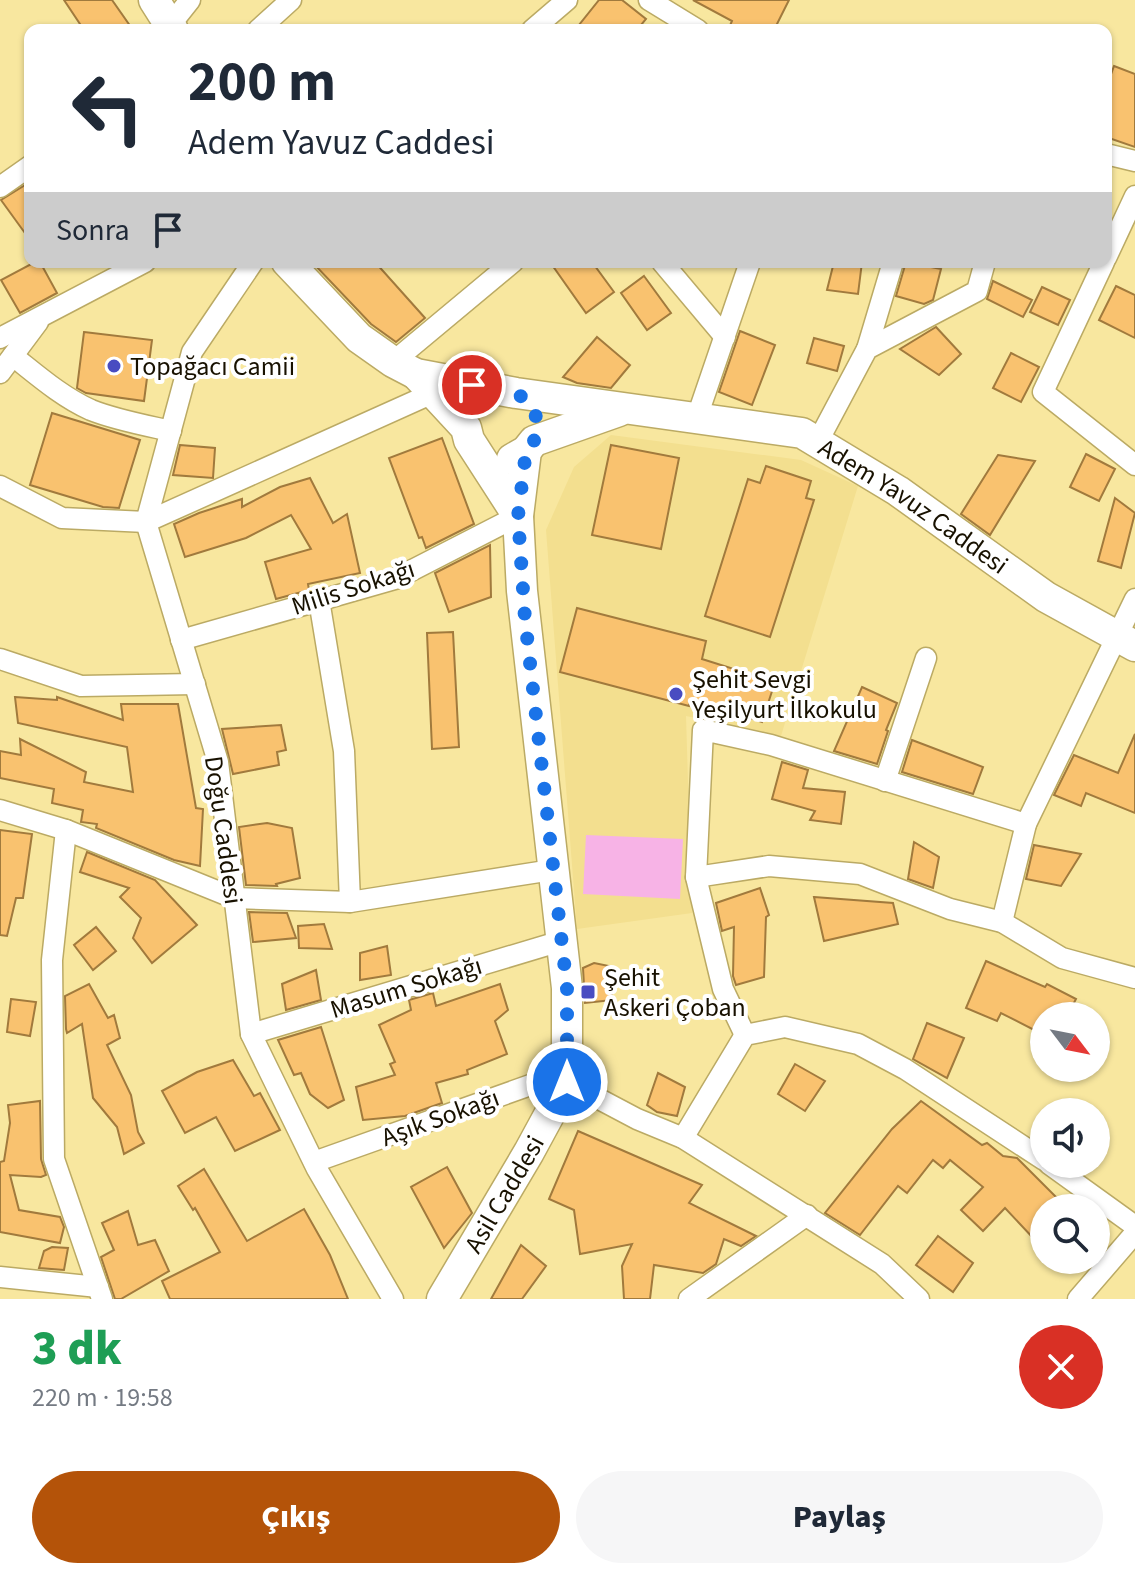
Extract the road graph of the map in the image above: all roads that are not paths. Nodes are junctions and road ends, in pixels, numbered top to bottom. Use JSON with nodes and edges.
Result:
{"nodes":[{"id":1,"x":190,"y":0,"type":"edge"},
{"id":2,"x":291,"y":0,"type":"edge"},
{"id":3,"x":567,"y":0,"type":"edge"},
{"id":4,"x":649,"y":0,"type":"edge"},
{"id":5,"x":166,"y":18,"type":"edge"},
{"id":6,"x":265,"y":24,"type":"edge"},
{"id":7,"x":539,"y":24,"type":"edge"},
{"id":8,"x":688,"y":24,"type":"edge"},
{"id":9,"x":1112,"y":155,"type":"edge"},
{"id":10,"x":1135,"y":161,"type":"edge"},
{"id":11,"x":24,"y":170,"type":"edge"},
{"id":12,"x":0,"y":187,"type":"edge"},
{"id":13,"x":1135,"y":196,"type":"edge"},
{"id":14,"x":1112,"y":245,"type":"edge"},
{"id":15,"x":134,"y":268,"type":"edge"},
{"id":16,"x":249,"y":268,"type":"edge"},
{"id":17,"x":293,"y":268,"type":"edge"},
{"id":18,"x":508,"y":268,"type":"edge"},
{"id":19,"x":667,"y":268,"type":"edge"},
{"id":20,"x":748,"y":268,"type":"edge"},
{"id":21,"x":891,"y":268,"type":"edge"},
{"id":22,"x":983,"y":268,"type":"edge"},
{"id":23,"x":1101,"y":268,"type":"edge"},
{"id":24,"x":40,"y":319,"type":"junction"},
{"id":25,"x":725,"y":337,"type":"junction"},
{"id":26,"x":0,"y":338,"type":"edge"},
{"id":27,"x":867,"y":349,"type":"junction"},
{"id":28,"x":13,"y":356,"type":"junction"},
{"id":29,"x":0,"y":373,"type":"edge"},
{"id":30,"x":414,"y":376,"type":"junction"},
{"id":31,"x":508,"y":391,"type":"junction"},
{"id":32,"x":625,"y":409,"type":"junction"},
{"id":33,"x":697,"y":417,"type":"junction"},
{"id":34,"x":171,"y":431,"type":"junction"},
{"id":35,"x":471,"y":439,"type":"junction"},
{"id":36,"x":817,"y":443,"type":"junction"},
{"id":37,"x":530,"y":446,"type":"junction"},
{"id":38,"x":1135,"y":465,"type":"edge"},
{"id":39,"x":0,"y":486,"type":"edge"},
{"id":40,"x":518,"y":516,"type":"junction"},
{"id":41,"x":146,"y":522,"type":"junction"},
{"id":42,"x":1135,"y":599,"type":"edge"},
{"id":43,"x":319,"y":600,"type":"junction"},
{"id":44,"x":181,"y":640,"type":"junction"},
{"id":45,"x":1126,"y":640,"type":"edge"},
{"id":46,"x":926,"y":658,"type":"dead end"},
{"id":47,"x":0,"y":659,"type":"edge"},
{"id":48,"x":195,"y":684,"type":"junction"},
{"id":49,"x":885,"y":781,"type":"junction"},
{"id":50,"x":0,"y":810,"type":"edge"},
{"id":51,"x":1026,"y":824,"type":"junction"},
{"id":52,"x":66,"y":830,"type":"junction"},
{"id":53,"x":552,"y":870,"type":"junction"},
{"id":54,"x":696,"y":877,"type":"junction"},
{"id":55,"x":234,"y":898,"type":"junction"},
{"id":56,"x":350,"y":902,"type":"junction"},
{"id":57,"x":1002,"y":922,"type":"junction"},
{"id":58,"x":561,"y":941,"type":"junction"},
{"id":59,"x":1135,"y":978,"type":"edge"},
{"id":60,"x":251,"y":1034,"type":"junction"},
{"id":61,"x":745,"y":1035,"type":"junction"},
{"id":62,"x":567,"y":1077,"type":"junction"},
{"id":63,"x":683,"y":1138,"type":"junction"},
{"id":64,"x":1030,"y":1151,"type":"edge"},
{"id":65,"x":314,"y":1162,"type":"junction"},
{"id":66,"x":1068,"y":1178,"type":"edge"},
{"id":67,"x":807,"y":1215,"type":"junction"},
{"id":68,"x":1135,"y":1226,"type":"edge"},
{"id":69,"x":1135,"y":1233,"type":"edge"},
{"id":70,"x":0,"y":1277,"type":"edge"},
{"id":71,"x":100,"y":1293,"type":"edge"},
{"id":72,"x":393,"y":1299,"type":"edge"},
{"id":73,"x":442,"y":1299,"type":"edge"},
{"id":74,"x":689,"y":1299,"type":"edge"},
{"id":75,"x":919,"y":1299,"type":"edge"},
{"id":76,"x":1078,"y":1299,"type":"edge"}],
"edges":[{"from":1,"to":5,"type":"street"},
{"from":2,"to":6,"type":"street"},
{"from":3,"to":7,"type":"street"},
{"from":4,"to":8,"type":"street"},
{"from":9,"to":10,"type":"street"},
{"from":11,"to":12,"type":"street"},
{"from":13,"to":14,"type":"street"},
{"from":15,"to":24,"type":"street"},
{"from":16,"to":34,"type":"street"},
{"from":17,"to":30,"type":"street","name":"Adem Yavuz Caddesi"},
{"from":18,"to":30,"type":"street"},
{"from":19,"to":25,"type":"street"},
{"from":20,"to":25,"type":"street"},
{"from":21,"to":27,"type":"street"},
{"from":22,"to":27,"type":"street"},
{"from":23,"to":38,"type":"street"},
{"from":24,"to":26,"type":"street"},
{"from":24,"to":28,"type":"street"},
{"from":25,"to":33,"type":"street"},
{"from":27,"to":36,"type":"street"},
{"from":28,"to":29,"type":"street"},
{"from":28,"to":34,"type":"street"},
{"from":30,"to":31,"type":"street","name":"Adem Yavuz Caddesi"},
{"from":30,"to":35,"type":"street","name":"Adem Yavuz Caddesi"},
{"from":30,"to":41,"type":"street"},
{"from":31,"to":32,"type":"street","name":"Adem Yavuz Caddesi"},
{"from":31,"to":35,"type":"street"},
{"from":31,"to":37,"type":"street"},
{"from":32,"to":33,"type":"street","name":"Adem Yavuz Caddesi"},
{"from":32,"to":37,"type":"street","name":"Adem Yavuz Caddesi"},
{"from":33,"to":36,"type":"street","name":"Adem Yavuz Caddesi"},
{"from":34,"to":41,"type":"street"},
{"from":35,"to":37,"type":"street"},
{"from":35,"to":40,"type":"street","name":"Asil Caddesi"},
{"from":36,"to":45,"type":"street","name":"Adem Yavuz Caddesi"},
{"from":37,"to":40,"type":"street","name":"Asil Caddesi"},
{"from":39,"to":41,"type":"street"},
{"from":40,"to":43,"type":"street","name":"Milis Sokağı"},
{"from":40,"to":53,"type":"street","name":"Asil Caddesi"},
{"from":41,"to":44,"type":"street","name":"Doğu Caddesi"},
{"from":42,"to":45,"type":"street"},
{"from":43,"to":44,"type":"street","name":"Milis Sokağı"},
{"from":43,"to":56,"type":"street"},
{"from":44,"to":48,"type":"street","name":"Doğu Caddesi"},
{"from":45,"to":51,"type":"street"},
{"from":46,"to":49,"type":"street"},
{"from":47,"to":48,"type":"street"},
{"from":48,"to":55,"type":"street","name":"Doğu Caddesi"},
{"from":49,"to":51,"type":"street"},
{"from":49,"to":54,"type":"street"},
{"from":50,"to":52,"type":"street"},
{"from":51,"to":57,"type":"street"},
{"from":52,"to":55,"type":"street"},
{"from":52,"to":71,"type":"street"},
{"from":53,"to":56,"type":"street"},
{"from":53,"to":58,"type":"street","name":"Asil Caddesi"},
{"from":54,"to":57,"type":"street"},
{"from":54,"to":61,"type":"street"},
{"from":55,"to":56,"type":"street"},
{"from":55,"to":60,"type":"street","name":"Doğu Caddesi"},
{"from":57,"to":59,"type":"street"},
{"from":58,"to":60,"type":"street","name":"Masum Sokağı"},
{"from":58,"to":62,"type":"street","name":"Asil Caddesi"},
{"from":60,"to":65,"type":"street","name":"Doğu Caddesi"},
{"from":61,"to":63,"type":"street"},
{"from":61,"to":64,"type":"street"},
{"from":62,"to":63,"type":"street"},
{"from":62,"to":65,"type":"street","name":"Aşık Sokağı"},
{"from":62,"to":73,"type":"street","name":"Asil Caddesi"},
{"from":63,"to":67,"type":"street"},
{"from":65,"to":72,"type":"street","name":"Doğu Caddesi"},
{"from":66,"to":68,"type":"street"},
{"from":67,"to":74,"type":"street"},
{"from":67,"to":75,"type":"street"},
{"from":69,"to":76,"type":"street"},
{"from":70,"to":71,"type":"street"}]}
